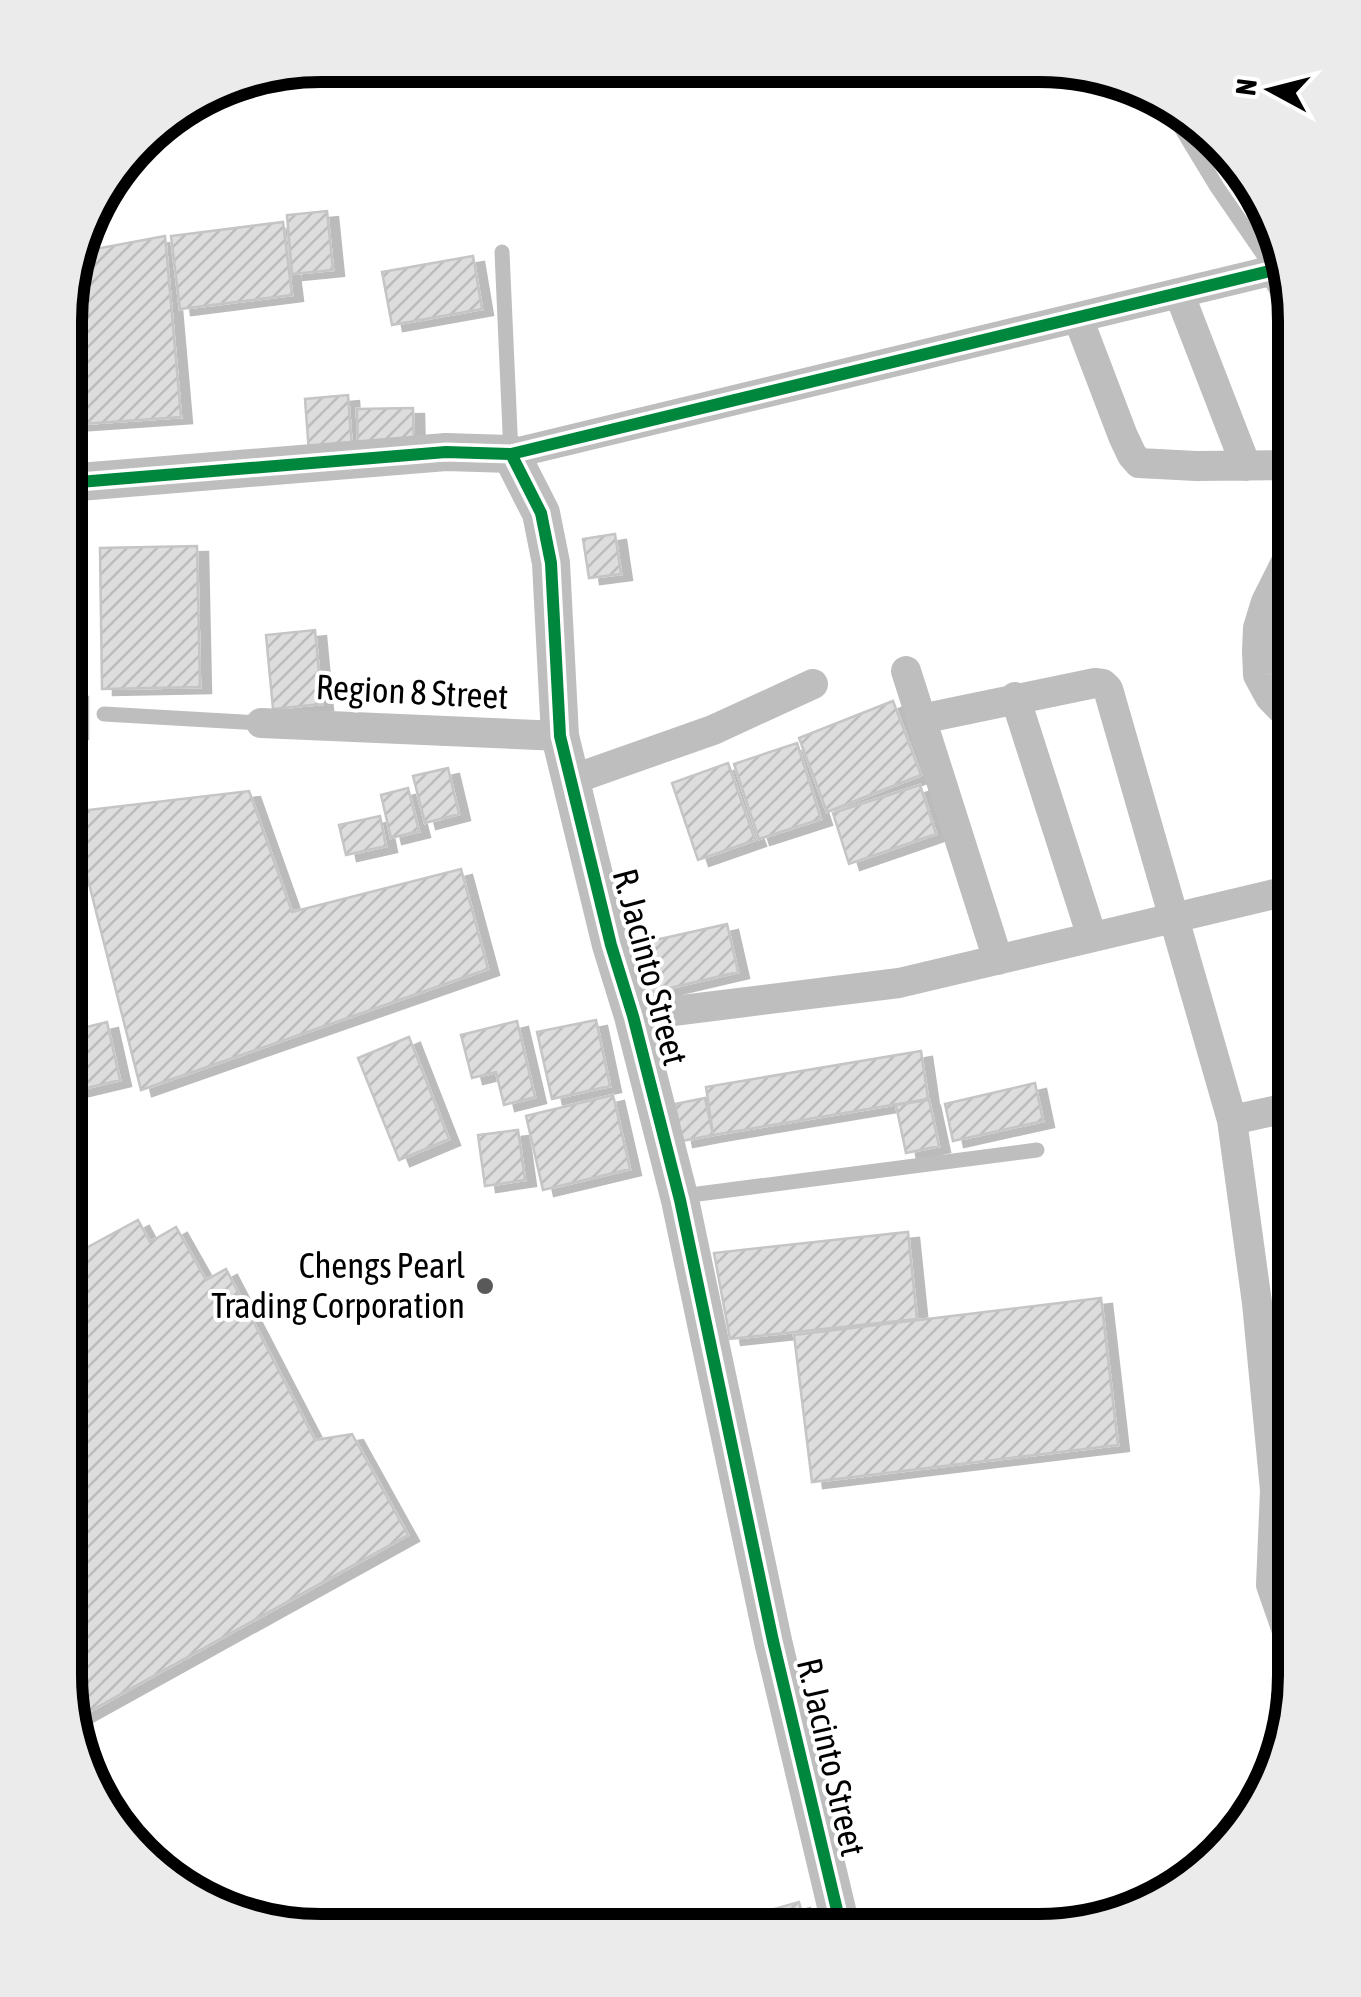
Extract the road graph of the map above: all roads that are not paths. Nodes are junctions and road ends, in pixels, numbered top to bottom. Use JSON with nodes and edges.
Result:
{"nodes":[{"id":1,"x":1183,"y":131,"type":"edge"},
{"id":2,"x":502,"y":252,"type":"dead end"},
{"id":3,"x":1272,"y":267,"type":"edge"},
{"id":4,"x":1273,"y":270,"type":"edge"},
{"id":5,"x":1178,"y":293,"type":"junction"},
{"id":6,"x":1078,"y":318,"type":"junction"},
{"id":7,"x":510,"y":454,"type":"junction"},
{"id":8,"x":1246,"y":466,"type":"junction"},
{"id":9,"x":1278,"y":466,"type":"edge"},
{"id":10,"x":82,"y":482,"type":"edge"},
{"id":11,"x":1278,"y":578,"type":"edge"},
{"id":12,"x":906,"y":671,"type":"dead end"},
{"id":13,"x":813,"y":684,"type":"dead end"},
{"id":14,"x":1015,"y":698,"type":"junction"},
{"id":15,"x":1278,"y":705,"type":"edge"},
{"id":16,"x":104,"y":714,"type":"dead end"},
{"id":17,"x":921,"y":719,"type":"junction"},
{"id":18,"x":261,"y":722,"type":"joint"},
{"id":19,"x":560,"y":736,"type":"junction"},
{"id":20,"x":571,"y":780,"type":"junction"},
{"id":21,"x":1278,"y":893,"type":"edge"},
{"id":22,"x":1176,"y":918,"type":"junction"},
{"id":23,"x":1092,"y":937,"type":"junction"},
{"id":24,"x":998,"y":960,"type":"junction"},
{"id":25,"x":633,"y":1016,"type":"junction"},
{"id":26,"x":1278,"y":1110,"type":"edge"},
{"id":27,"x":1232,"y":1120,"type":"junction"},
{"id":28,"x":1037,"y":1150,"type":"dead end"},
{"id":29,"x":680,"y":1200,"type":"junction"},
{"id":30,"x":1278,"y":1594,"type":"edge"},
{"id":31,"x":838,"y":1914,"type":"edge"}],
"edges":[{"from":1,"to":3,"type":"lane"},
{"from":2,"to":7,"type":"lane"},
{"from":4,"to":5,"type":"street"},
{"from":5,"to":6,"type":"street"},
{"from":5,"to":8,"type":"street"},
{"from":6,"to":7,"type":"street"},
{"from":6,"to":8,"type":"street"},
{"from":7,"to":10,"type":"street"},
{"from":7,"to":19,"type":"street","name":"R. Jacinto Street"},
{"from":8,"to":9,"type":"street"},
{"from":11,"to":15,"type":"street"},
{"from":12,"to":17,"type":"street"},
{"from":13,"to":20,"type":"street"},
{"from":14,"to":17,"type":"street"},
{"from":14,"to":22,"type":"street"},
{"from":14,"to":23,"type":"street"},
{"from":16,"to":18,"type":"lane"},
{"from":17,"to":24,"type":"street"},
{"from":18,"to":19,"type":"street","name":"Region 8 Street"},
{"from":19,"to":20,"type":"street","name":"R. Jacinto Street"},
{"from":20,"to":25,"type":"street","name":"R. Jacinto Street"},
{"from":21,"to":22,"type":"street"},
{"from":22,"to":23,"type":"street"},
{"from":22,"to":27,"type":"street"},
{"from":23,"to":24,"type":"street"},
{"from":24,"to":25,"type":"street"},
{"from":25,"to":29,"type":"street","name":"R. Jacinto Street"},
{"from":26,"to":27,"type":"street"},
{"from":27,"to":30,"type":"street"},
{"from":28,"to":29,"type":"lane"},
{"from":29,"to":31,"type":"street","name":"R. Jacinto Street"}]}
